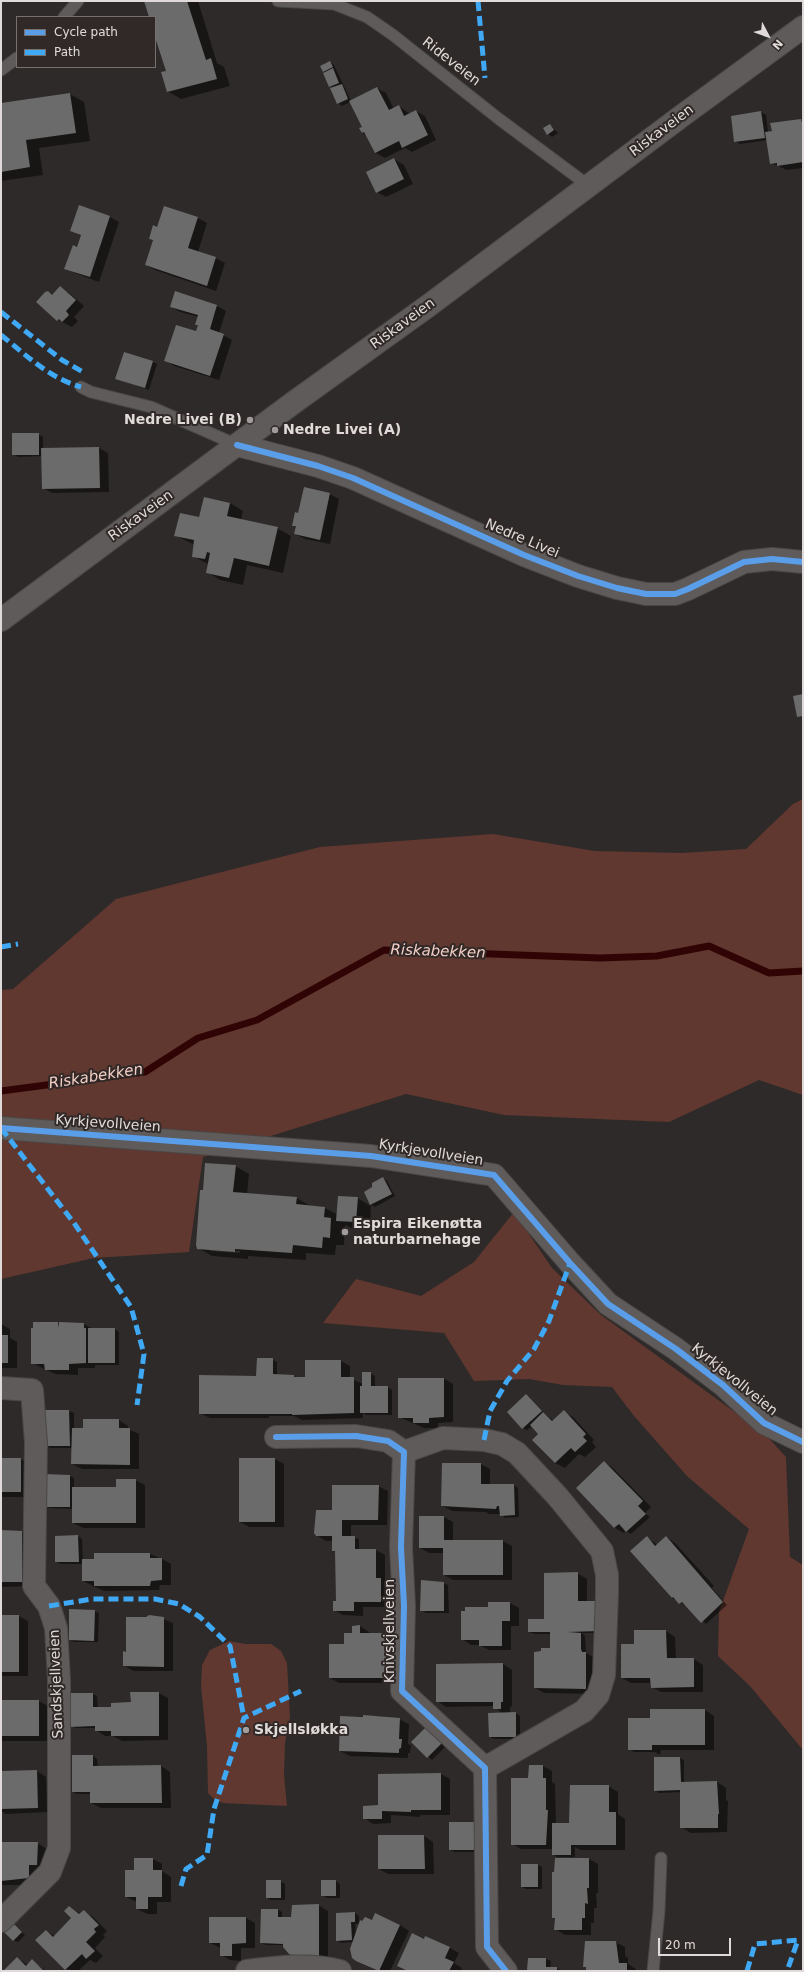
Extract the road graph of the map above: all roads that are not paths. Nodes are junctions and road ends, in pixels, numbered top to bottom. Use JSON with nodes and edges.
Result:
{"nodes":[{"id":1,"x":78,"y":1,"type":"edge"},
{"id":2,"x":278,"y":1,"type":"edge"},
{"id":3,"x":65,"y":16,"type":"edge"},
{"id":4,"x":803,"y":27,"type":"edge"},
{"id":5,"x":16,"y":59,"type":"edge"},
{"id":6,"x":1,"y":70,"type":"edge"},
{"id":7,"x":589,"y":186,"type":"junction"},
{"id":8,"x":81,"y":387,"type":"dead end"},
{"id":9,"x":236,"y":445,"type":"junction"},
{"id":10,"x":803,"y":562,"type":"edge"},
{"id":11,"x":1,"y":620,"type":"edge"},
{"id":12,"x":1,"y":1128,"type":"edge"},
{"id":13,"x":1,"y":1388,"type":"edge"},
{"id":14,"x":276,"y":1437,"type":"dead end"},
{"id":15,"x":803,"y":1442,"type":"edge"},
{"id":16,"x":404,"y":1452,"type":"junction"},
{"id":17,"x":485,"y":1768,"type":"junction"},
{"id":18,"x":661,"y":1858,"type":"dead end"},
{"id":19,"x":1,"y":1921,"type":"edge"},
{"id":20,"x":246,"y":1971,"type":"edge"},
{"id":21,"x":340,"y":1971,"type":"edge"},
{"id":22,"x":506,"y":1971,"type":"edge"},
{"id":23,"x":654,"y":1971,"type":"edge"}],
"edges":[{"from":1,"to":3,"type":"lane"},
{"from":2,"to":7,"type":"lane","name":"Rideveien"},
{"from":4,"to":7,"type":"street","name":"Riskaveien"},
{"from":5,"to":6,"type":"lane"},
{"from":7,"to":9,"type":"street","name":"Riskaveien"},
{"from":8,"to":9,"type":"lane"},
{"from":9,"to":10,"type":"street","name":"Nedre Livei"},
{"from":9,"to":11,"type":"street","name":"Riskaveien"},
{"from":12,"to":15,"type":"street","name":"Kyrkjevollveien"},
{"from":13,"to":19,"type":"street","name":"Sandskjellveien"},
{"from":14,"to":16,"type":"street"},
{"from":16,"to":17,"type":"street","name":"Knivskjellveien"},
{"from":16,"to":17,"type":"street"},
{"from":17,"to":22,"type":"street"},
{"from":18,"to":23,"type":"lane"},
{"from":20,"to":21,"type":"street"}]}
